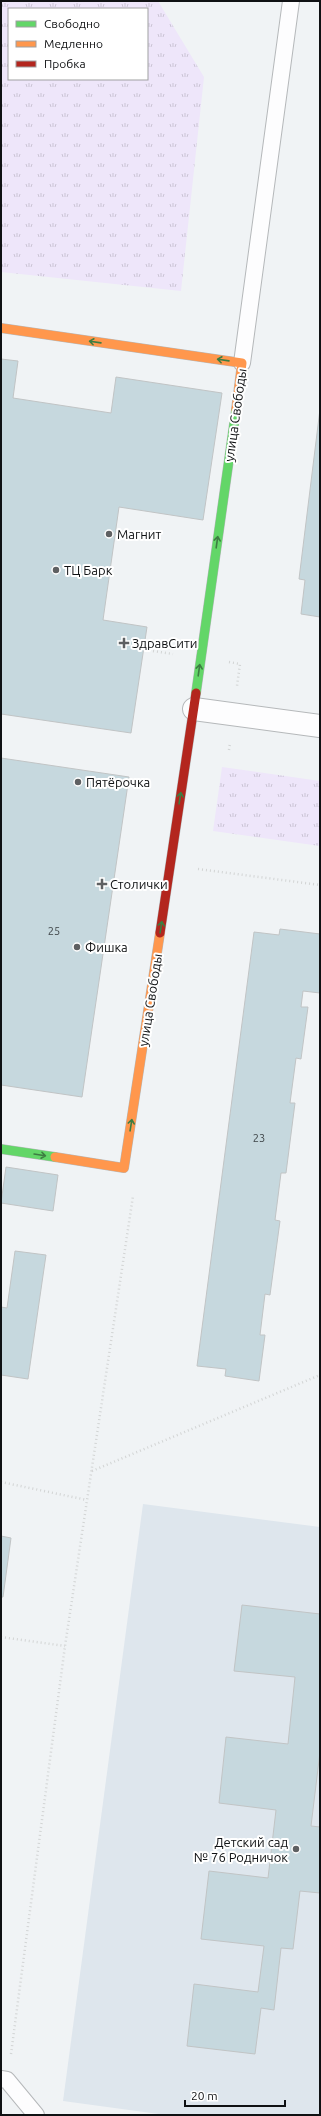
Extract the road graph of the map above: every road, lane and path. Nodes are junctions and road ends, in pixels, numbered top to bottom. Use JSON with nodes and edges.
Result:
{"nodes":[{"id":1,"x":291,"y":1,"type":"edge"},
{"id":2,"x":1,"y":328,"type":"edge"},
{"id":3,"x":242,"y":362,"type":"junction"},
{"id":4,"x":194,"y":709,"type":"junction"},
{"id":5,"x":320,"y":726,"type":"edge"},
{"id":6,"x":170,"y":865,"type":"junction"},
{"id":7,"x":320,"y":886,"type":"edge"},
{"id":8,"x":1,"y":1149,"type":"edge"},
{"id":9,"x":124,"y":1168,"type":"junction"},
{"id":10,"x":320,"y":1375,"type":"edge"},
{"id":11,"x":91,"y":1471,"type":"junction"},
{"id":12,"x":1,"y":1482,"type":"edge"},
{"id":13,"x":87,"y":1500,"type":"junction"},
{"id":14,"x":1,"y":1637,"type":"edge"},
{"id":15,"x":65,"y":1646,"type":"junction"},
{"id":16,"x":4,"y":2080,"type":"edge"},
{"id":17,"x":36,"y":2115,"type":"edge"}],
"edges":[{"from":1,"to":3,"type":"lane"},
{"from":3,"to":2,"type":"street","name":"улица Свободы","one_way":true},
{"from":4,"to":3,"type":"street","name":"улица Свободы","one_way":true},
{"from":4,"to":5,"type":"street"},
{"from":6,"to":4,"type":"street","name":"улица Свободы","one_way":true},
{"from":6,"to":7,"type":"path"},
{"from":9,"to":6,"type":"street","name":"улица Свободы","one_way":true},
{"from":8,"to":9,"type":"street","one_way":true},
{"from":9,"to":11,"type":"path"},
{"from":10,"to":11,"type":"path"},
{"from":11,"to":13,"type":"path"},
{"from":12,"to":13,"type":"path"},
{"from":13,"to":15,"type":"path"},
{"from":14,"to":15,"type":"path"},
{"from":15,"to":16,"type":"path"},
{"from":16,"to":17,"type":"lane"}]}
